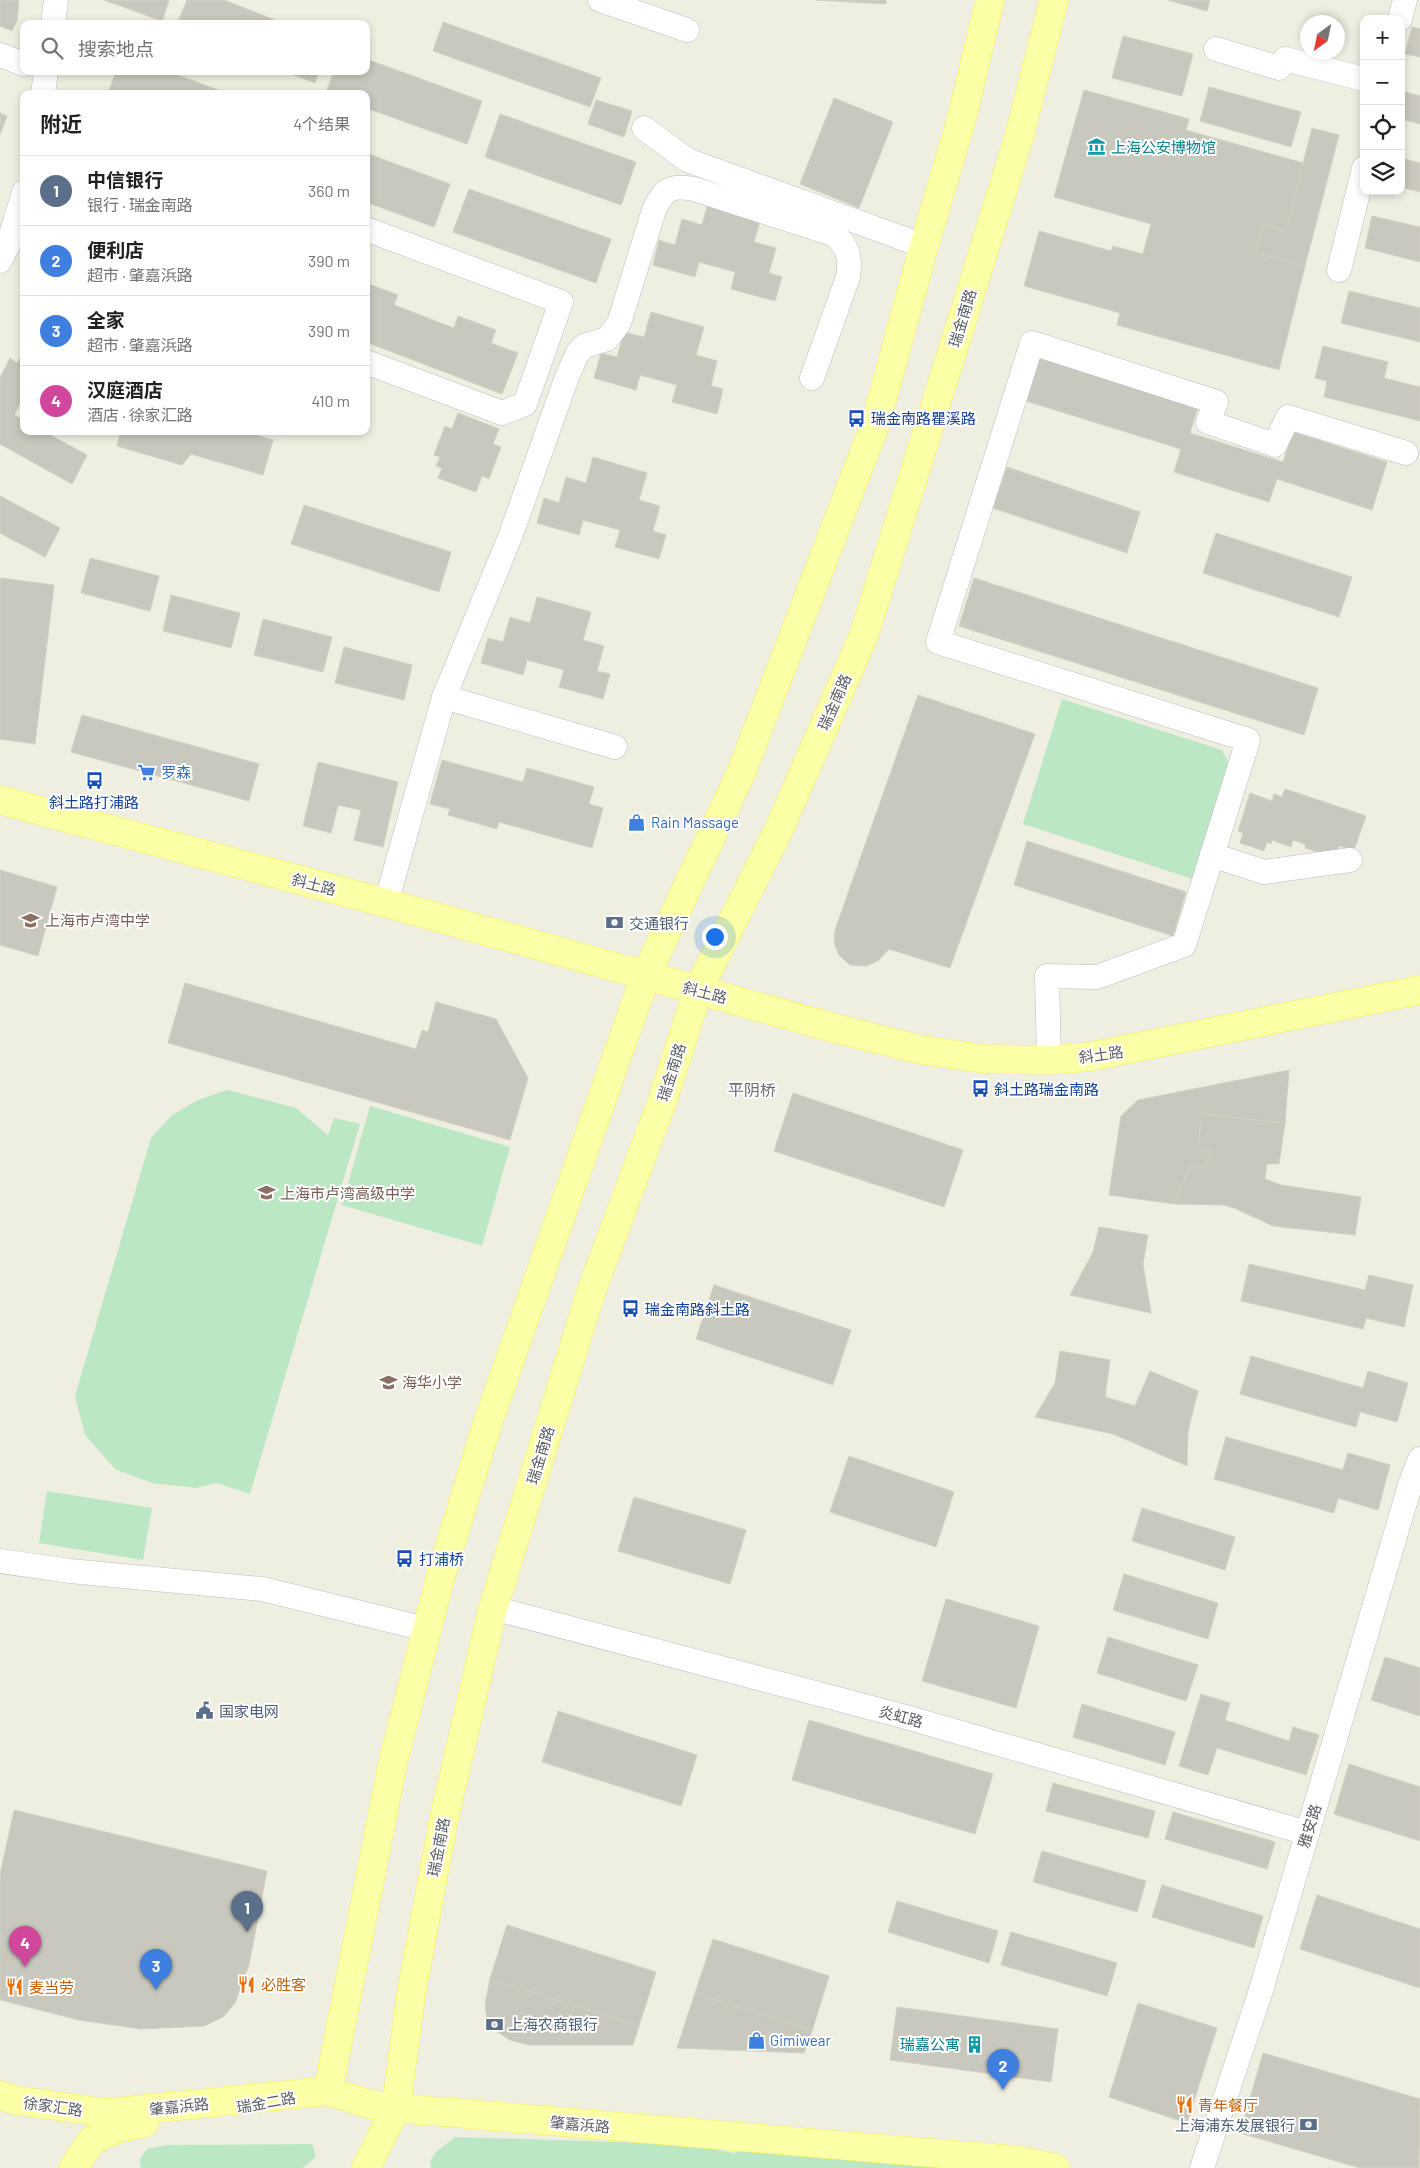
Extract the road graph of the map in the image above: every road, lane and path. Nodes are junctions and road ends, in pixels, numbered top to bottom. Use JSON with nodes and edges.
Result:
{"nodes":[{"id":1,"x":56,"y":0,"type":"edge"},
{"id":2,"x":600,"y":0,"type":"edge"},
{"id":3,"x":990,"y":0,"type":"edge"},
{"id":4,"x":1054,"y":0,"type":"edge"},
{"id":5,"x":1405,"y":0,"type":"edge"},
{"id":6,"x":1401,"y":15,"type":"edge"},
{"id":7,"x":53,"y":20,"type":"edge"},
{"id":8,"x":687,"y":30,"type":"dead end"},
{"id":9,"x":1216,"y":49,"type":"dead end"},
{"id":10,"x":0,"y":54,"type":"edge"},
{"id":11,"x":20,"y":62,"type":"edge"},
{"id":12,"x":1360,"y":78,"type":"edge"},
{"id":13,"x":644,"y":128,"type":"dead end"},
{"id":14,"x":1360,"y":184,"type":"edge"},
{"id":15,"x":20,"y":205,"type":"edge"},
{"id":16,"x":370,"y":231,"type":"edge"},
{"id":17,"x":924,"y":246,"type":"junction"},
{"id":18,"x":0,"y":261,"type":"edge"},
{"id":19,"x":1339,"y":270,"type":"dead end"},
{"id":20,"x":370,"y":364,"type":"edge"},
{"id":21,"x":812,"y":378,"type":"dead end"},
{"id":22,"x":1406,"y":453,"type":"dead end"},
{"id":23,"x":444,"y":697,"type":"junction"},
{"id":24,"x":615,"y":747,"type":"dead end"},
{"id":25,"x":0,"y":800,"type":"edge"},
{"id":26,"x":1212,"y":855,"type":"junction"},
{"id":27,"x":1350,"y":860,"type":"dead end"},
{"id":28,"x":386,"y":903,"type":"junction"},
{"id":29,"x":645,"y":977,"type":"junction"},
{"id":30,"x":698,"y":990,"type":"junction"},
{"id":31,"x":1420,"y":990,"type":"edge"},
{"id":32,"x":1049,"y":1060,"type":"junction"},
{"id":33,"x":1420,"y":1459,"type":"edge"},
{"id":34,"x":0,"y":1561,"type":"edge"},
{"id":35,"x":493,"y":1608,"type":"junction"},
{"id":36,"x":426,"y":1629,"type":"junction"},
{"id":37,"x":1307,"y":1833,"type":"junction"},
{"id":38,"x":328,"y":2091,"type":"junction"},
{"id":39,"x":0,"y":2095,"type":"edge"},
{"id":40,"x":396,"y":2108,"type":"junction"},
{"id":41,"x":107,"y":2113,"type":"joint"},
{"id":42,"x":73,"y":2168,"type":"edge"},
{"id":43,"x":366,"y":2168,"type":"edge"},
{"id":44,"x":1055,"y":2168,"type":"edge"},
{"id":45,"x":1202,"y":2168,"type":"edge"}],
"edges":[{"from":1,"to":7,"type":"street"},
{"from":2,"to":8,"type":"street"},
{"from":3,"to":17,"type":"main road"},
{"from":4,"to":30,"type":"main road","name":"瑞金南路"},
{"from":5,"to":6,"type":"street"},
{"from":9,"to":12,"type":"street"},
{"from":10,"to":11,"type":"street"},
{"from":13,"to":17,"type":"street"},
{"from":14,"to":19,"type":"street"},
{"from":15,"to":18,"type":"street"},
{"from":16,"to":20,"type":"street"},
{"from":17,"to":29,"type":"main road"},
{"from":21,"to":23,"type":"street"},
{"from":22,"to":26,"type":"street"},
{"from":23,"to":24,"type":"street"},
{"from":23,"to":28,"type":"street"},
{"from":25,"to":28,"type":"main road","name":"斜土路"},
{"from":26,"to":27,"type":"street"},
{"from":26,"to":32,"type":"street"},
{"from":28,"to":29,"type":"main road","name":"斜土路"},
{"from":29,"to":30,"type":"main road","name":"斜土路"},
{"from":29,"to":36,"type":"main road"},
{"from":30,"to":32,"type":"main road","name":"斜土路"},
{"from":30,"to":35,"type":"main road","name":"瑞金南路"},
{"from":31,"to":32,"type":"main road","name":"斜土路"},
{"from":33,"to":37,"type":"street","name":"雅安路"},
{"from":34,"to":36,"type":"street"},
{"from":35,"to":37,"type":"street","name":"炎虹路"},
{"from":35,"to":40,"type":"main road","name":"瑞金南路"},
{"from":36,"to":38,"type":"main road"},
{"from":37,"to":45,"type":"street","name":"雅安路"},
{"from":38,"to":40,"type":"main road","name":"肇嘉浜路"},
{"from":38,"to":41,"type":"main road","name":"肇嘉浜路"},
{"from":38,"to":42,"type":"main road","name":"瑞金二路"},
{"from":39,"to":41,"type":"main road","name":"徐家汇路"},
{"from":40,"to":43,"type":"main road","name":"瑞金南路"},
{"from":40,"to":44,"type":"main road","name":"肇嘉浜路"}]}
